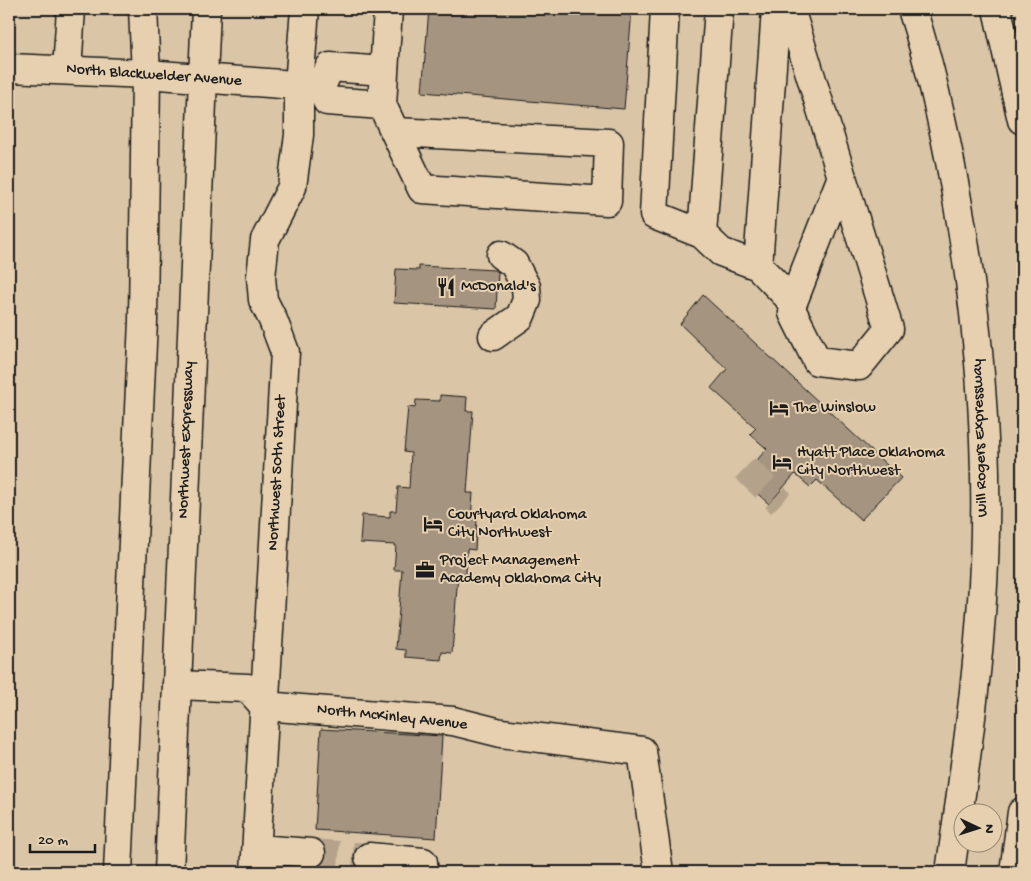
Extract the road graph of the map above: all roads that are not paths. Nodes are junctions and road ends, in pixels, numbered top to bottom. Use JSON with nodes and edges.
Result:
{"nodes":[{"id":1,"x":71,"y":9,"type":"edge"},
{"id":2,"x":144,"y":9,"type":"edge"},
{"id":3,"x":206,"y":9,"type":"edge"},
{"id":4,"x":305,"y":9,"type":"edge"},
{"id":5,"x":388,"y":9,"type":"edge"},
{"id":6,"x":665,"y":9,"type":"edge"},
{"id":7,"x":719,"y":9,"type":"edge"},
{"id":8,"x":776,"y":9,"type":"edge"},
{"id":9,"x":790,"y":9,"type":"edge"},
{"id":10,"x":997,"y":9,"type":"edge"},
{"id":11,"x":912,"y":12,"type":"edge"},
{"id":12,"x":9,"y":68,"type":"edge"},
{"id":13,"x":67,"y":70,"type":"junction"},
{"id":14,"x":384,"y":71,"type":"junction"},
{"id":15,"x":146,"y":74,"type":"junction"},
{"id":16,"x":202,"y":79,"type":"junction"},
{"id":17,"x":310,"y":86,"type":"junction"},
{"id":18,"x":382,"y":105,"type":"junction"},
{"id":19,"x":1022,"y":120,"type":"edge"},
{"id":20,"x":396,"y":132,"type":"junction"},
{"id":21,"x":841,"y":179,"type":"junction"},
{"id":22,"x":702,"y":234,"type":"junction"},
{"id":23,"x":501,"y":255,"type":"dead end"},
{"id":24,"x":758,"y":266,"type":"junction"},
{"id":25,"x":793,"y":313,"type":"dead end"},
{"id":26,"x":493,"y":336,"type":"dead end"},
{"id":27,"x":177,"y":685,"type":"junction"},
{"id":28,"x":264,"y":706,"type":"junction"},
{"id":29,"x":1022,"y":812,"type":"edge"},
{"id":30,"x":311,"y":853,"type":"tunnel mouth"},
{"id":31,"x":369,"y":857,"type":"tunnel mouth"},
{"id":32,"x":256,"y":861,"type":"edge"},
{"id":33,"x":118,"y":872,"type":"edge"},
{"id":34,"x":169,"y":872,"type":"edge"},
{"id":35,"x":423,"y":872,"type":"edge"},
{"id":36,"x":659,"y":872,"type":"edge"},
{"id":37,"x":950,"y":872,"type":"edge"},
{"id":38,"x":1014,"y":872,"type":"edge"}],
"edges":[{"from":1,"to":13,"type":"main road"},
{"from":2,"to":15,"type":"main road"},
{"from":3,"to":16,"type":"main road","name":"Northwest Expressway"},
{"from":4,"to":17,"type":"main road","name":"Northwest 50th Street"},
{"from":5,"to":14,"type":"main road"},
{"from":6,"to":22,"type":"main road"},
{"from":7,"to":22,"type":"main road"},
{"from":8,"to":24,"type":"main road"},
{"from":9,"to":21,"type":"main road"},
{"from":10,"to":19,"type":"main road"},
{"from":11,"to":37,"type":"main road","name":"Will Rogers Expressway"},
{"from":12,"to":13,"type":"main road","name":"North Blackwelder Avenue"},
{"from":13,"to":15,"type":"main road","name":"North Blackwelder Avenue"},
{"from":14,"to":17,"type":"main road"},
{"from":14,"to":18,"type":"main road"},
{"from":15,"to":16,"type":"main road","name":"North Blackwelder Avenue"},
{"from":15,"to":33,"type":"main road"},
{"from":16,"to":17,"type":"main road","name":"North Blackwelder Avenue"},
{"from":16,"to":27,"type":"main road","name":"Northwest Expressway"},
{"from":17,"to":18,"type":"main road"},
{"from":17,"to":28,"type":"main road","name":"Northwest 50th Street"},
{"from":18,"to":20,"type":"main road"},
{"from":20,"to":20,"type":"main road"},
{"from":21,"to":24,"type":"main road"},
{"from":21,"to":25,"type":"main road"},
{"from":22,"to":24,"type":"main road"},
{"from":23,"to":26,"type":"main road"},
{"from":27,"to":28,"type":"main road"},
{"from":27,"to":34,"type":"main road","name":"Northwest Expressway"},
{"from":28,"to":32,"type":"main road","name":"Northwest 50th Street"},
{"from":28,"to":36,"type":"main road","name":"North McKinley Avenue"},
{"from":29,"to":38,"type":"main road"},
{"from":30,"to":32,"type":"main road"},
{"from":31,"to":35,"type":"main road"}]}
